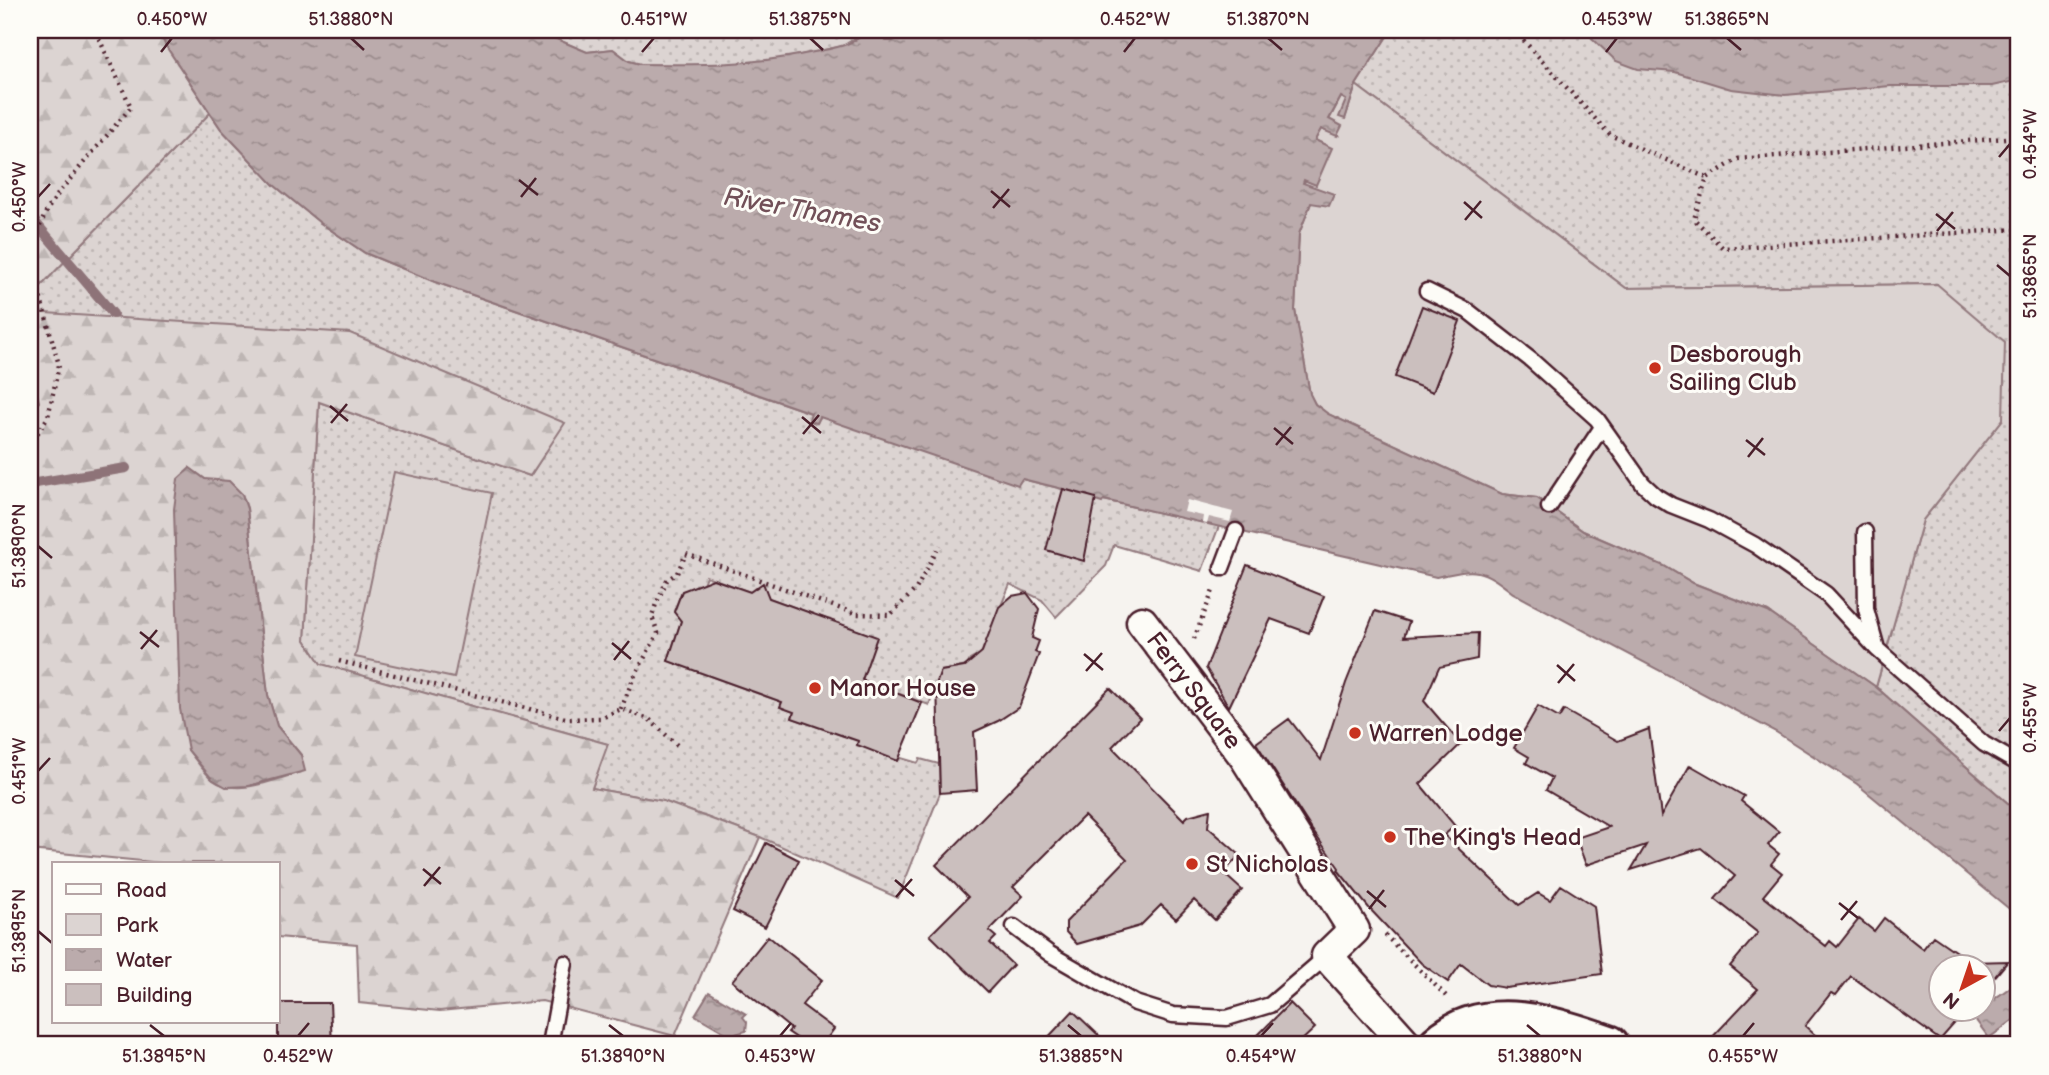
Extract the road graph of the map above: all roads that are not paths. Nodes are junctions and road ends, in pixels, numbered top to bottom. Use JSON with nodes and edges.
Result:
{"nodes":[{"id":1,"x":1427,"y":291,"type":"dead end"},
{"id":2,"x":1602,"y":427,"type":"junction"},
{"id":3,"x":1549,"y":507,"type":"dead end"},
{"id":4,"x":1236,"y":531,"type":"dead end"},
{"id":5,"x":1865,"y":532,"type":"dead end"},
{"id":6,"x":1222,"y":569,"type":"dead end"},
{"id":7,"x":1142,"y":622,"type":"dead end"},
{"id":8,"x":1877,"y":649,"type":"junction"},
{"id":9,"x":2019,"y":764,"type":"edge"},
{"id":10,"x":1014,"y":927,"type":"dead end"},
{"id":11,"x":1327,"y":956,"type":"junction"},
{"id":12,"x":565,"y":963,"type":"dead end"},
{"id":13,"x":550,"y":1045,"type":"edge"},
{"id":14,"x":1407,"y":1045,"type":"edge"},
{"id":15,"x":1438,"y":1045,"type":"edge"},
{"id":16,"x":1609,"y":1045,"type":"edge"}],
"edges":[{"from":1,"to":2,"type":"lane"},
{"from":2,"to":3,"type":"lane"},
{"from":2,"to":8,"type":"lane"},
{"from":4,"to":6,"type":"lane"},
{"from":5,"to":8,"type":"lane"},
{"from":7,"to":11,"type":"street","name":"Ferry Square"},
{"from":8,"to":9,"type":"lane"},
{"from":10,"to":11,"type":"lane"},
{"from":11,"to":14,"type":"street"},
{"from":12,"to":13,"type":"lane"},
{"from":15,"to":16,"type":"street"}]}
